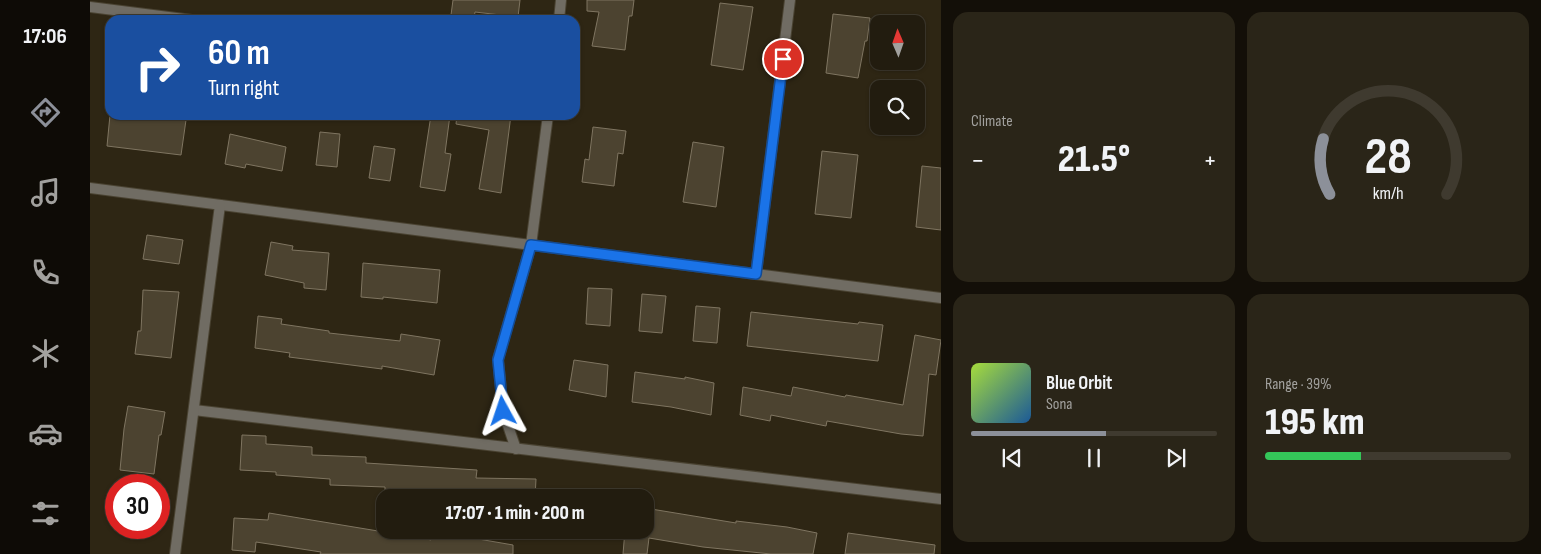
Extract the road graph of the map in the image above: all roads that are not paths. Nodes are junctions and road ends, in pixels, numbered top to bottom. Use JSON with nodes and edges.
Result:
{"nodes":[{"id":1,"x":561,"y":0,"type":"edge"},
{"id":2,"x":790,"y":0,"type":"edge"},
{"id":3,"x":90,"y":6,"type":"edge"},
{"id":4,"x":156,"y":15,"type":"edge"},
{"id":5,"x":560,"y":15,"type":"edge"},
{"id":6,"x":547,"y":120,"type":"edge"},
{"id":7,"x":90,"y":188,"type":"edge"},
{"id":8,"x":220,"y":204,"type":"junction"},
{"id":9,"x":531,"y":245,"type":"junction"},
{"id":10,"x":756,"y":274,"type":"junction"},
{"id":11,"x":941,"y":298,"type":"edge"},
{"id":12,"x":194,"y":410,"type":"junction"},
{"id":13,"x":516,"y":449,"type":"junction"},
{"id":14,"x":941,"y":499,"type":"edge"},
{"id":15,"x":175,"y":554,"type":"edge"}],
"edges":[{"from":1,"to":5,"type":"street"},
{"from":2,"to":10,"type":"street"},
{"from":3,"to":4,"type":"street"},
{"from":6,"to":9,"type":"street"},
{"from":7,"to":8,"type":"street"},
{"from":8,"to":9,"type":"street"},
{"from":8,"to":12,"type":"street"},
{"from":9,"to":10,"type":"street"},
{"from":9,"to":13,"type":"street"},
{"from":10,"to":11,"type":"street"},
{"from":12,"to":13,"type":"street"},
{"from":12,"to":15,"type":"street"},
{"from":13,"to":14,"type":"street"}]}
